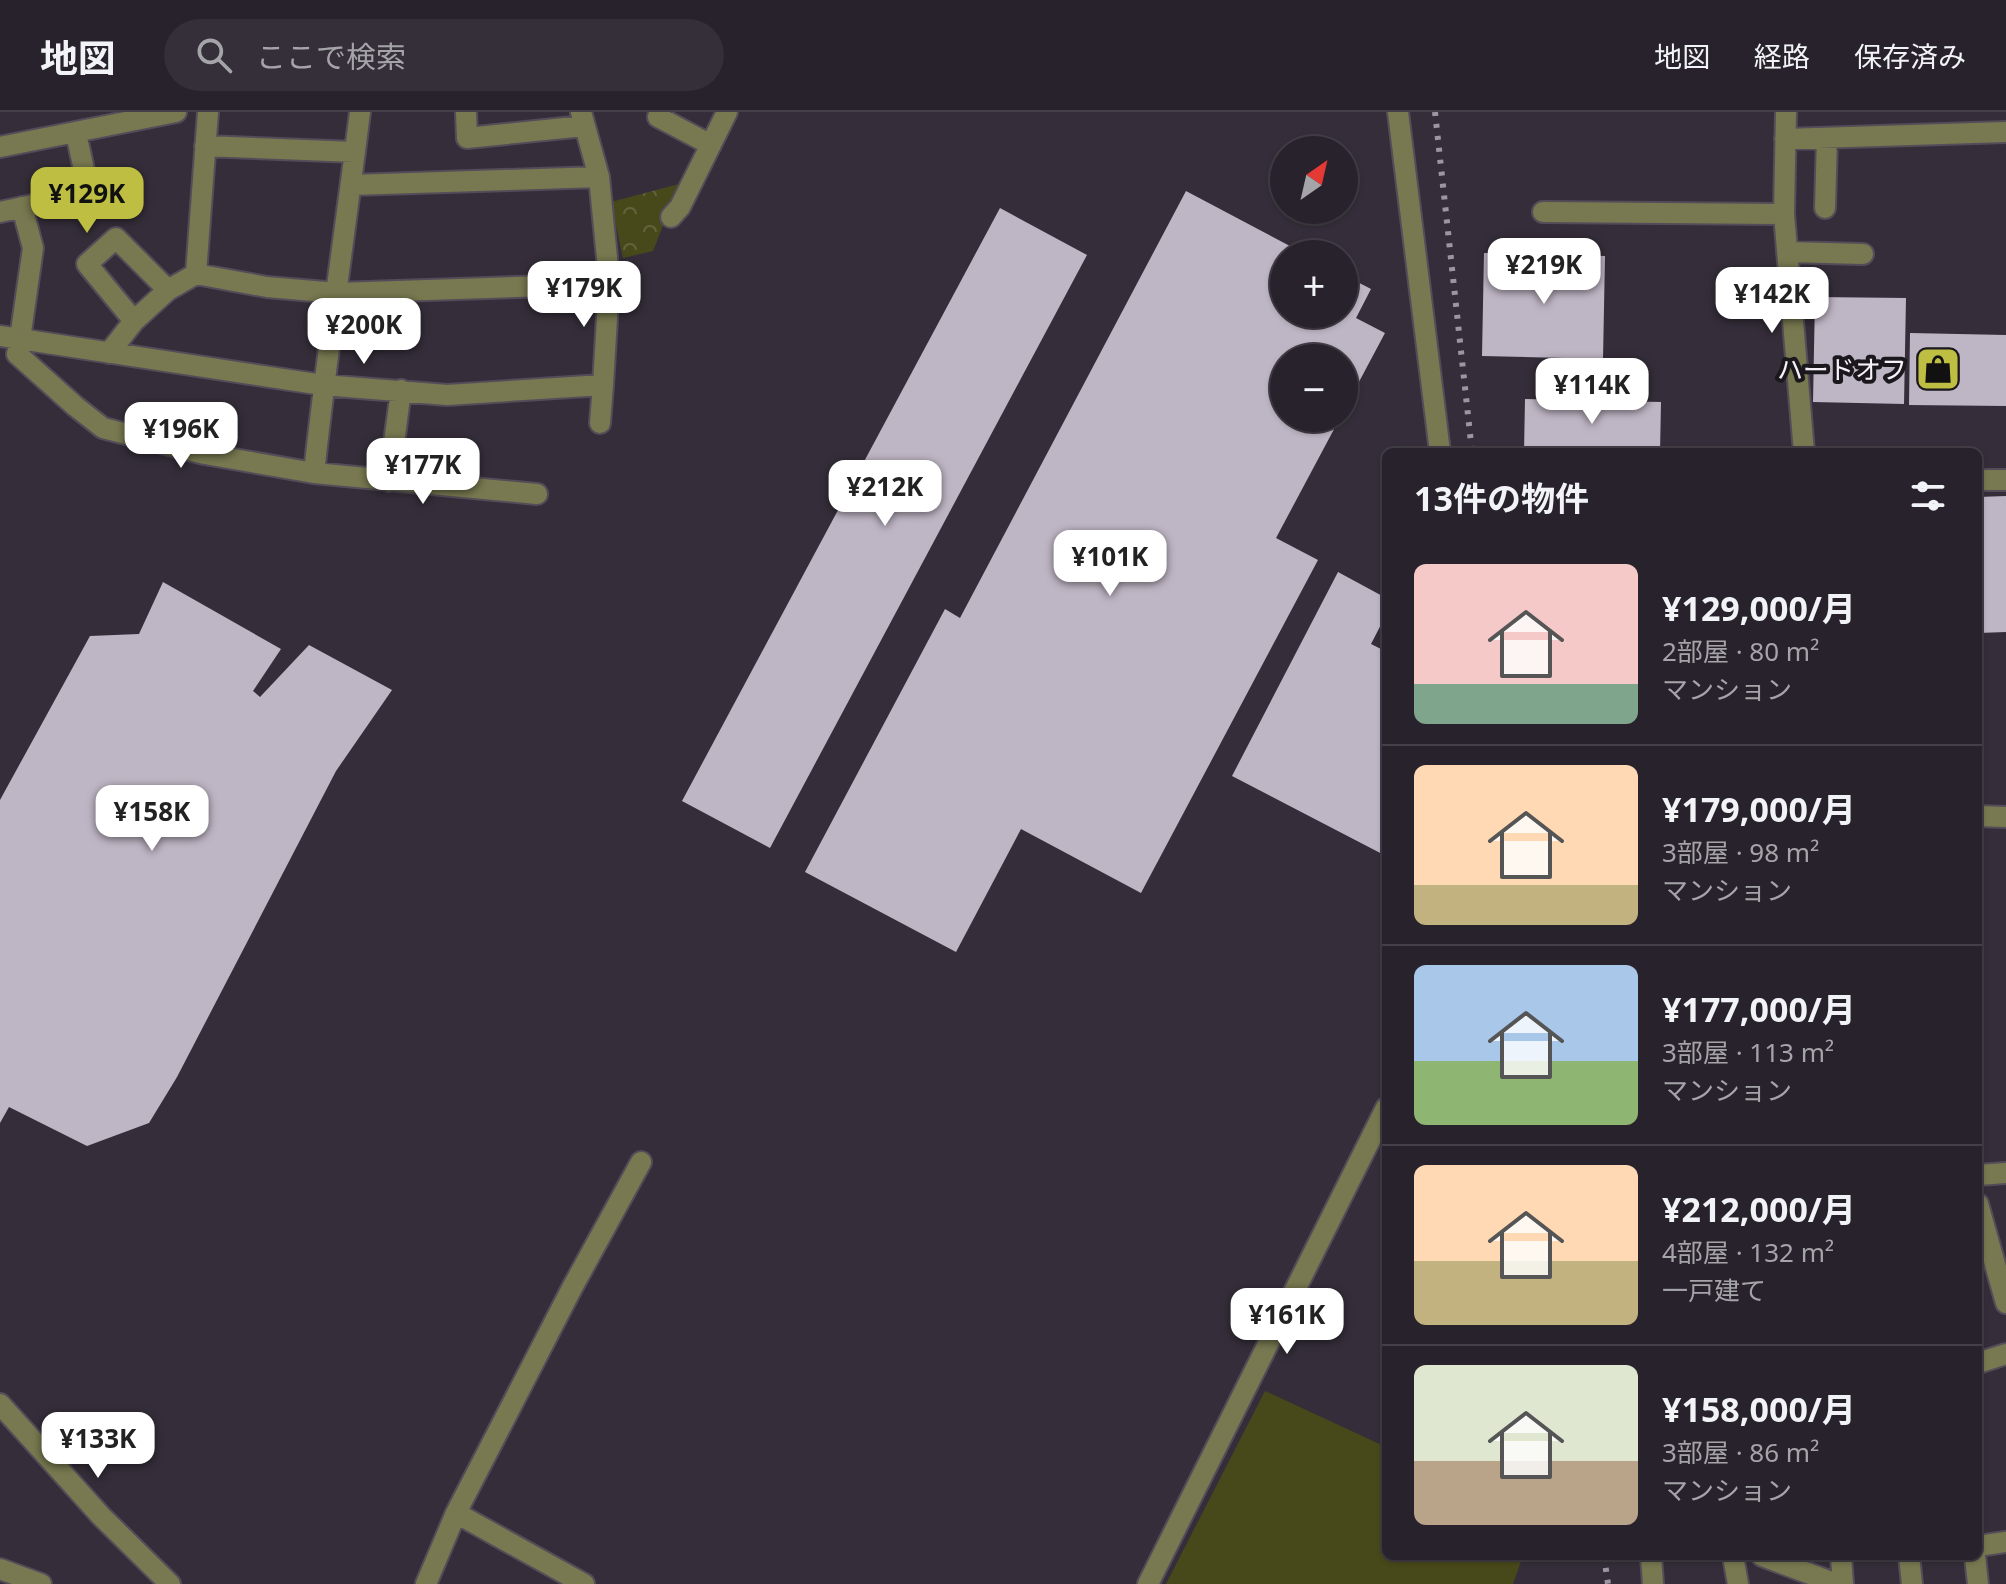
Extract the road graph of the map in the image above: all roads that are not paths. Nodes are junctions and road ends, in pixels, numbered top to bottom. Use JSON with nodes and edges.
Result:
{"nodes":[{"id":1,"x":176,"y":112,"type":"edge"},
{"id":2,"x":208,"y":112,"type":"edge"},
{"id":3,"x":360,"y":112,"type":"edge"},
{"id":4,"x":466,"y":112,"type":"edge"},
{"id":5,"x":660,"y":112,"type":"edge"},
{"id":6,"x":727,"y":112,"type":"edge"},
{"id":7,"x":1398,"y":112,"type":"edge"},
{"id":8,"x":1786,"y":112,"type":"edge"},
{"id":9,"x":582,"y":119,"type":"edge"},
{"id":10,"x":2006,"y":132,"type":"edge"},
{"id":11,"x":76,"y":133,"type":"junction"},
{"id":12,"x":1827,"y":138,"type":"junction"},
{"id":13,"x":1785,"y":139,"type":"junction"},
{"id":14,"x":711,"y":145,"type":"junction"},
{"id":15,"x":205,"y":146,"type":"junction"},
{"id":16,"x":0,"y":147,"type":"edge"},
{"id":17,"x":355,"y":152,"type":"junction"},
{"id":18,"x":599,"y":177,"type":"junction"},
{"id":19,"x":351,"y":185,"type":"junction"},
{"id":20,"x":22,"y":207,"type":"junction"},
{"id":21,"x":1825,"y":208,"type":"dead end"},
{"id":22,"x":0,"y":212,"type":"edge"},
{"id":23,"x":1543,"y":212,"type":"dead end"},
{"id":24,"x":1784,"y":214,"type":"junction"},
{"id":25,"x":671,"y":217,"type":"dead end"},
{"id":26,"x":1787,"y":252,"type":"junction"},
{"id":27,"x":1863,"y":254,"type":"dead end"},
{"id":28,"x":196,"y":274,"type":"junction"},
{"id":29,"x":609,"y":284,"type":"junction"},
{"id":30,"x":168,"y":290,"type":"junction"},
{"id":31,"x":337,"y":293,"type":"junction"},
{"id":32,"x":134,"y":321,"type":"junction"},
{"id":33,"x":10,"y":338,"type":"edge"},
{"id":34,"x":109,"y":353,"type":"junction"},
{"id":35,"x":323,"y":385,"type":"junction"},
{"id":36,"x":603,"y":385,"type":"junction"},
{"id":37,"x":401,"y":390,"type":"junction"},
{"id":38,"x":600,"y":423,"type":"dead end"},
{"id":39,"x":1440,"y":448,"type":"edge"},
{"id":40,"x":1804,"y":448,"type":"edge"},
{"id":41,"x":314,"y":473,"type":"junction"},
{"id":42,"x":1982,"y":480,"type":"edge"},
{"id":43,"x":2006,"y":480,"type":"edge"},
{"id":44,"x":389,"y":481,"type":"junction"},
{"id":45,"x":537,"y":494,"type":"dead end"},
{"id":46,"x":1982,"y":816,"type":"edge"},
{"id":47,"x":2006,"y":817,"type":"edge"},
{"id":48,"x":1382,"y":1116,"type":"edge"},
{"id":49,"x":641,"y":1162,"type":"dead end"},
{"id":50,"x":2006,"y":1173,"type":"edge"},
{"id":51,"x":1982,"y":1175,"type":"edge"},
{"id":52,"x":1984,"y":1250,"type":"edge"},
{"id":53,"x":2006,"y":1303,"type":"edge"},
{"id":54,"x":2006,"y":1354,"type":"edge"},
{"id":55,"x":1982,"y":1362,"type":"edge"},
{"id":56,"x":0,"y":1404,"type":"edge"},
{"id":57,"x":456,"y":1513,"type":"junction"},
{"id":58,"x":2006,"y":1542,"type":"edge"},
{"id":59,"x":1982,"y":1545,"type":"edge"},
{"id":60,"x":1651,"y":1560,"type":"edge"},
{"id":61,"x":1734,"y":1560,"type":"edge"},
{"id":62,"x":1773,"y":1560,"type":"edge"},
{"id":63,"x":1841,"y":1560,"type":"edge"},
{"id":64,"x":1909,"y":1560,"type":"edge"},
{"id":65,"x":1975,"y":1560,"type":"edge"},
{"id":66,"x":7,"y":1575,"type":"edge"},
{"id":67,"x":165,"y":1582,"type":"edge"},
{"id":68,"x":41,"y":1584,"type":"edge"},
{"id":69,"x":426,"y":1584,"type":"edge"},
{"id":70,"x":584,"y":1584,"type":"edge"},
{"id":71,"x":1148,"y":1584,"type":"edge"},
{"id":72,"x":1653,"y":1584,"type":"edge"},
{"id":73,"x":1738,"y":1584,"type":"edge"},
{"id":74,"x":1840,"y":1584,"type":"edge"},
{"id":75,"x":1912,"y":1584,"type":"edge"},
{"id":76,"x":1978,"y":1584,"type":"edge"}],
"edges":[{"from":1,"to":11,"type":"street"},
{"from":2,"to":15,"type":"street"},
{"from":3,"to":17,"type":"street"},
{"from":4,"to":9,"type":"street"},
{"from":5,"to":14,"type":"street"},
{"from":6,"to":14,"type":"street"},
{"from":7,"to":39,"type":"street"},
{"from":8,"to":13,"type":"street"},
{"from":9,"to":18,"type":"street"},
{"from":10,"to":12,"type":"street"},
{"from":11,"to":16,"type":"street"},
{"from":11,"to":20,"type":"street"},
{"from":12,"to":13,"type":"street"},
{"from":12,"to":21,"type":"street"},
{"from":13,"to":24,"type":"street"},
{"from":14,"to":25,"type":"street"},
{"from":15,"to":17,"type":"street"},
{"from":15,"to":28,"type":"street"},
{"from":17,"to":19,"type":"street"},
{"from":18,"to":19,"type":"street"},
{"from":18,"to":29,"type":"street"},
{"from":19,"to":31,"type":"street"},
{"from":20,"to":22,"type":"street"},
{"from":20,"to":33,"type":"street"},
{"from":23,"to":24,"type":"street"},
{"from":24,"to":26,"type":"street"},
{"from":26,"to":27,"type":"street"},
{"from":26,"to":40,"type":"street"},
{"from":28,"to":30,"type":"street"},
{"from":28,"to":31,"type":"street"},
{"from":29,"to":31,"type":"street"},
{"from":29,"to":36,"type":"street"},
{"from":30,"to":32,"type":"street"},
{"from":30,"to":32,"type":"street"},
{"from":31,"to":35,"type":"street"},
{"from":32,"to":34,"type":"street"},
{"from":33,"to":34,"type":"street"},
{"from":33,"to":41,"type":"street"},
{"from":34,"to":35,"type":"street"},
{"from":35,"to":37,"type":"street"},
{"from":35,"to":41,"type":"street"},
{"from":36,"to":37,"type":"street"},
{"from":36,"to":38,"type":"street"},
{"from":37,"to":44,"type":"street"},
{"from":41,"to":44,"type":"street"},
{"from":42,"to":43,"type":"street"},
{"from":44,"to":45,"type":"street"},
{"from":46,"to":47,"type":"street"},
{"from":48,"to":71,"type":"street"},
{"from":49,"to":57,"type":"street"},
{"from":50,"to":51,"type":"street"},
{"from":52,"to":53,"type":"street"},
{"from":54,"to":55,"type":"street"},
{"from":56,"to":67,"type":"street"},
{"from":57,"to":69,"type":"street"},
{"from":57,"to":70,"type":"street"},
{"from":58,"to":59,"type":"street"},
{"from":60,"to":72,"type":"street"},
{"from":61,"to":73,"type":"street"},
{"from":62,"to":74,"type":"street"},
{"from":63,"to":74,"type":"street"},
{"from":64,"to":75,"type":"street"},
{"from":65,"to":76,"type":"street"},
{"from":66,"to":68,"type":"street"}]}
